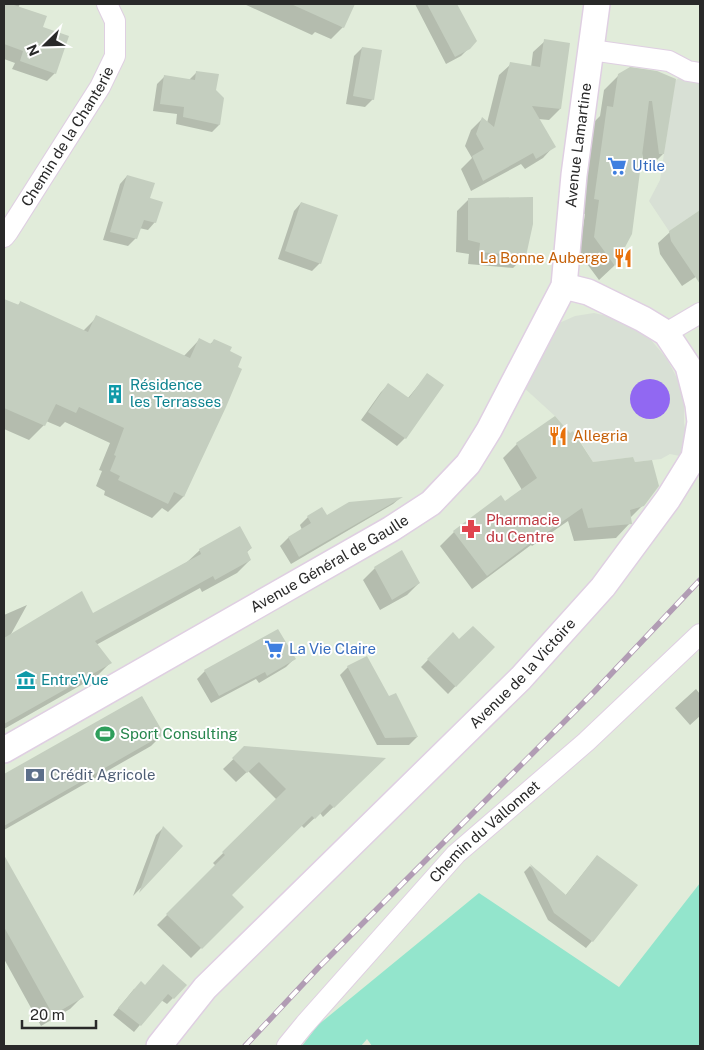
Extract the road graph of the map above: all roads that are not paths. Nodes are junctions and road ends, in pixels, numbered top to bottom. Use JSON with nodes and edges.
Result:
{"nodes":[{"id":1,"x":107,"y":4,"type":"edge"},
{"id":2,"x":597,"y":4,"type":"edge"},
{"id":3,"x":591,"y":50,"type":"junction"},
{"id":4,"x":700,"y":73,"type":"edge"},
{"id":5,"x":4,"y":237,"type":"edge"},
{"id":6,"x":564,"y":286,"type":"junction"},
{"id":7,"x":700,"y":313,"type":"edge"},
{"id":8,"x":666,"y":333,"type":"junction"},
{"id":9,"x":699,"y":405,"type":"edge"},
{"id":10,"x":700,"y":634,"type":"edge"},
{"id":11,"x":4,"y":750,"type":"edge"},
{"id":12,"x":160,"y":1046,"type":"edge"},
{"id":13,"x":287,"y":1046,"type":"edge"}],
"edges":[{"from":1,"to":5,"type":"street","name":"Chemin de la Chanterie"},
{"from":2,"to":3,"type":"street","name":"Avenue Lamartine"},
{"from":3,"to":4,"type":"street"},
{"from":3,"to":6,"type":"street","name":"Avenue Lamartine"},
{"from":6,"to":8,"type":"street","name":"Avenue de la Victoire"},
{"from":6,"to":11,"type":"street","name":"Avenue Général de Gaulle"},
{"from":7,"to":8,"type":"street"},
{"from":8,"to":9,"type":"street","name":"Avenue de la Victoire"},
{"from":9,"to":12,"type":"street","name":"Avenue de la Victoire"},
{"from":10,"to":13,"type":"street","name":"Chemin du Vallonnet"}]}
